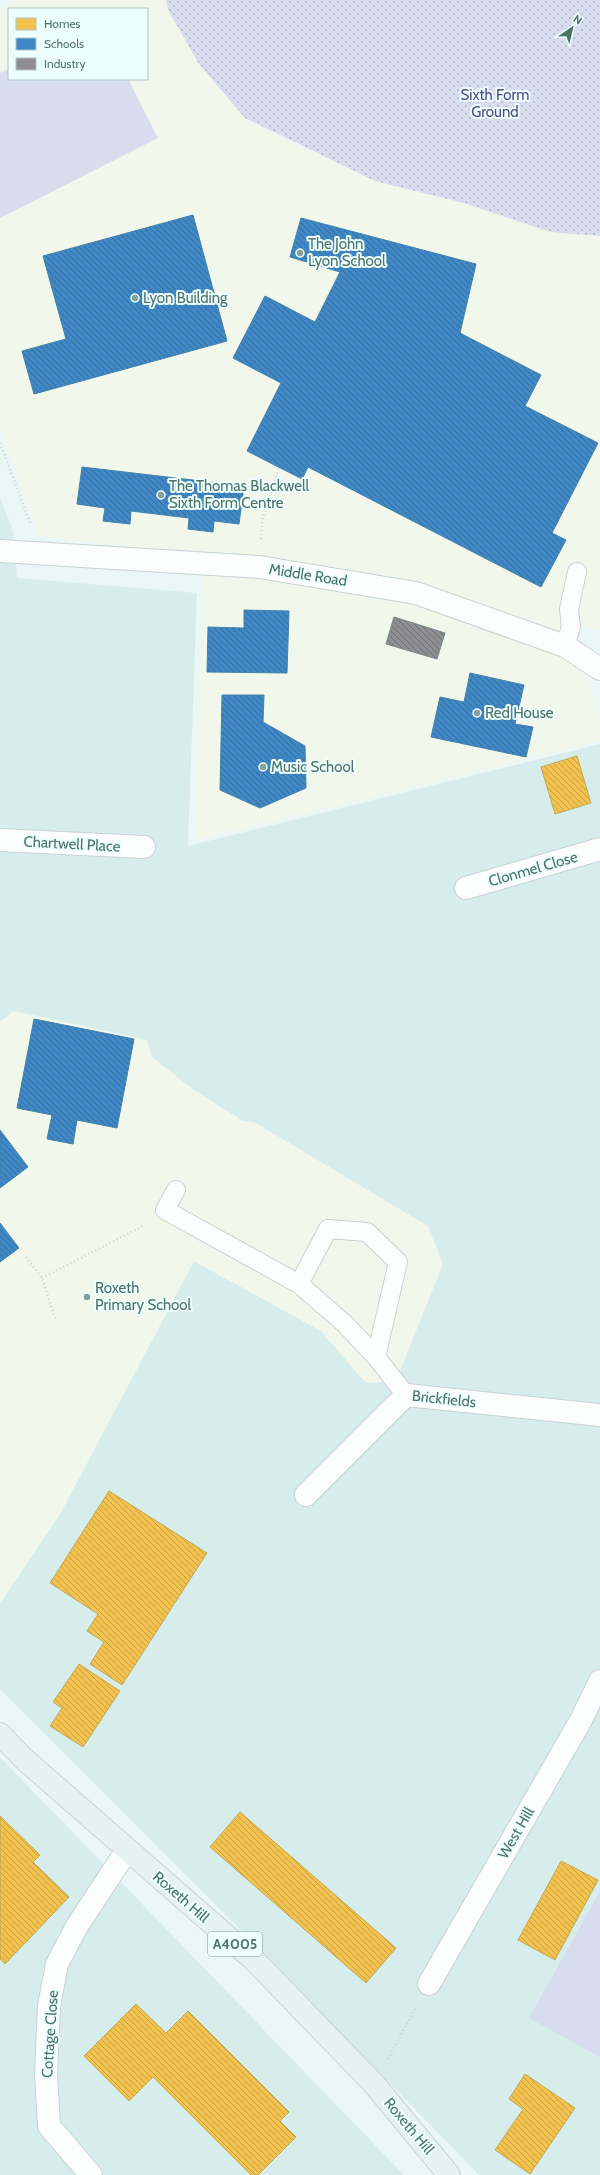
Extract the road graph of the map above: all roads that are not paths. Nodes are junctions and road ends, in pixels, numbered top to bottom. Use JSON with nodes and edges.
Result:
{"nodes":[{"id":1,"x":0,"y":551,"type":"edge"},
{"id":2,"x":577,"y":572,"type":"dead end"},
{"id":3,"x":565,"y":646,"type":"junction"},
{"id":4,"x":600,"y":669,"type":"edge"},
{"id":5,"x":0,"y":840,"type":"edge"},
{"id":6,"x":144,"y":847,"type":"dead end"},
{"id":7,"x":600,"y":849,"type":"edge"},
{"id":8,"x":466,"y":888,"type":"dead end"},
{"id":9,"x":176,"y":1190,"type":"dead end"},
{"id":10,"x":299,"y":1284,"type":"junction"},
{"id":11,"x":376,"y":1357,"type":"junction"},
{"id":12,"x":406,"y":1395,"type":"junction"},
{"id":13,"x":600,"y":1415,"type":"edge"},
{"id":14,"x":306,"y":1495,"type":"dead end"},
{"id":15,"x":600,"y":1681,"type":"edge"},
{"id":16,"x":0,"y":1734,"type":"edge"},
{"id":17,"x":127,"y":1850,"type":"junction"},
{"id":18,"x":429,"y":1984,"type":"road end"},
{"id":19,"x":91,"y":2175,"type":"edge"},
{"id":20,"x":449,"y":2175,"type":"edge"}],
"edges":[{"from":1,"to":3,"type":"street","name":"Middle Road"},
{"from":2,"to":3,"type":"lane"},
{"from":3,"to":4,"type":"street","name":"Middle Road"},
{"from":5,"to":6,"type":"street","name":"Chartwell Place"},
{"from":7,"to":8,"type":"street","name":"Clonmel Close"},
{"from":9,"to":10,"type":"lane"},
{"from":10,"to":11,"type":"lane"},
{"from":10,"to":11,"type":"lane"},
{"from":11,"to":12,"type":"lane"},
{"from":12,"to":13,"type":"street","name":"Brickfields"},
{"from":12,"to":14,"type":"street","name":"Brickfields"},
{"from":15,"to":18,"type":"street","name":"West Hill"},
{"from":16,"to":17,"type":"main road","name":"Roxeth Hill","number":"A4005"},
{"from":17,"to":19,"type":"street","name":"Cottage Close"},
{"from":17,"to":20,"type":"main road","name":"Roxeth Hill","number":"A4005"}]}
